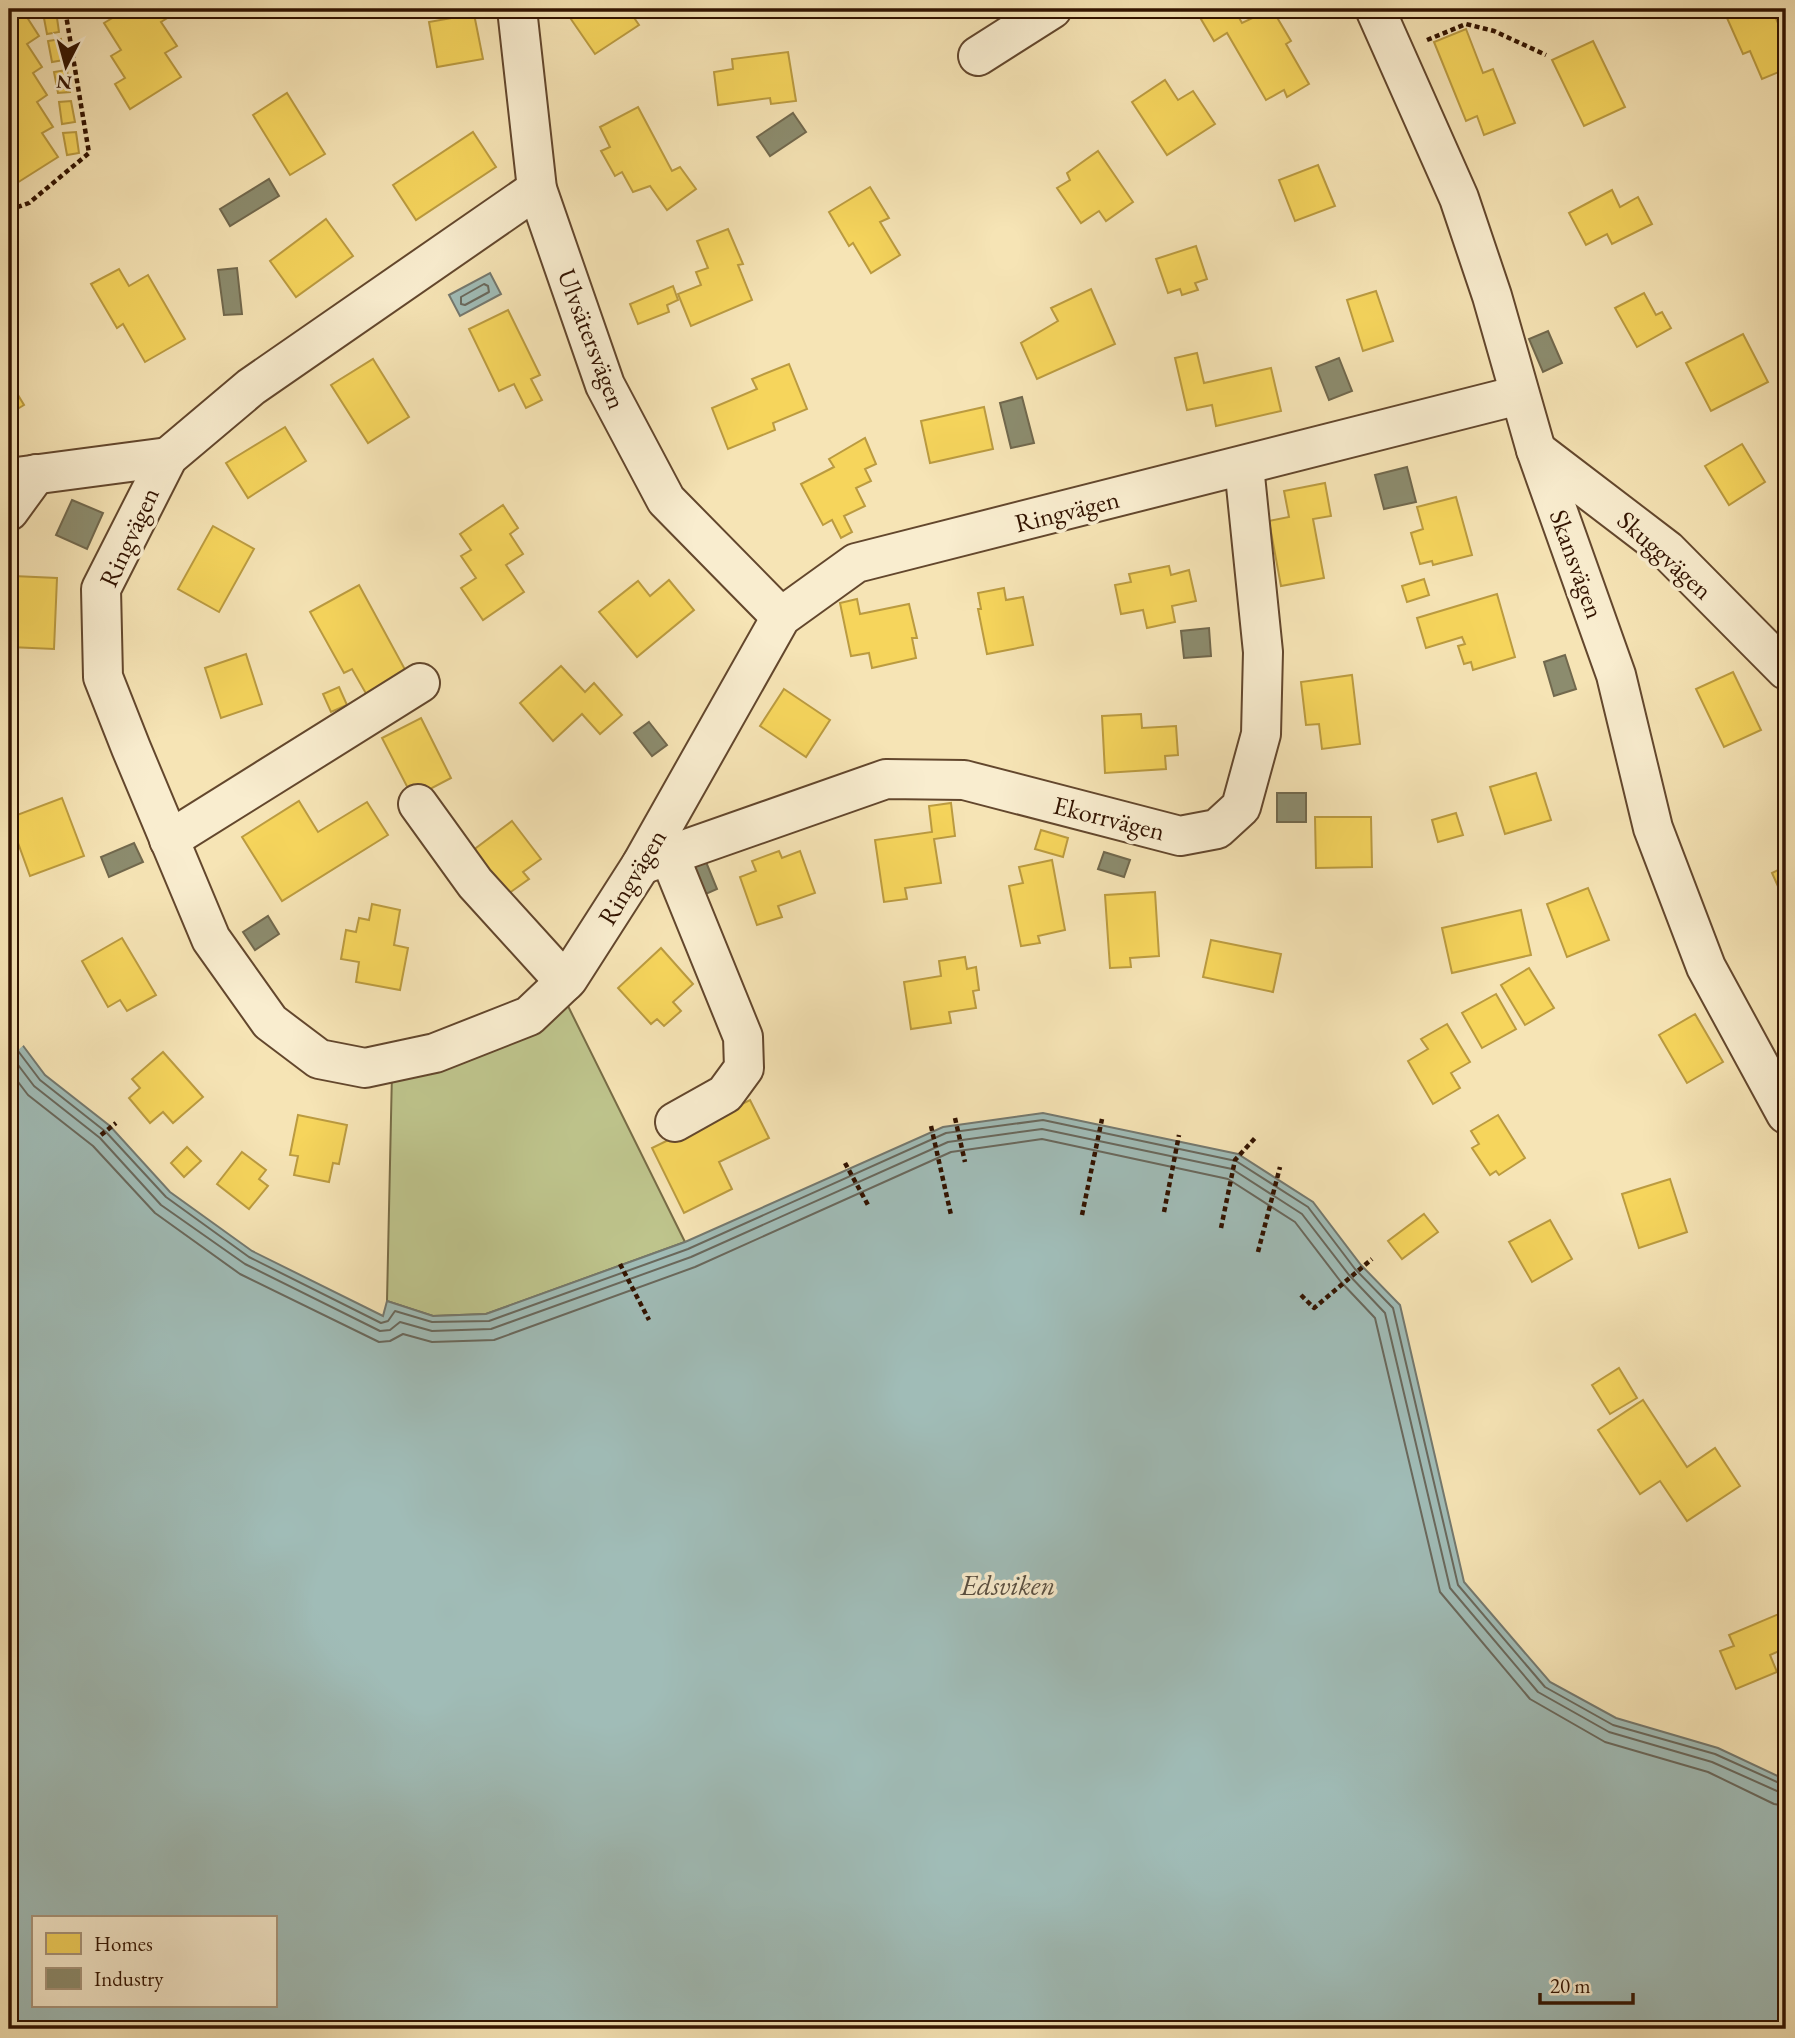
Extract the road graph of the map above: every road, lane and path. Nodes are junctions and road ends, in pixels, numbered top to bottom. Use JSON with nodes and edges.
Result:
{"nodes":[{"id":1,"x":65,"y":9,"type":"edge"},
{"id":2,"x":517,"y":9,"type":"edge"},
{"id":3,"x":1052,"y":9,"type":"edge"},
{"id":4,"x":1375,"y":9,"type":"edge"},
{"id":5,"x":1428,"y":39,"type":"dead end"},
{"id":6,"x":1546,"y":55,"type":"dead end"},
{"id":7,"x":978,"y":56,"type":"dead end"},
{"id":8,"x":537,"y":189,"type":"junction"},
{"id":9,"x":9,"y":210,"type":"edge"},
{"id":10,"x":1519,"y":394,"type":"junction"},
{"id":11,"x":1536,"y":450,"type":"junction"},
{"id":12,"x":168,"y":457,"type":"junction"},
{"id":13,"x":1244,"y":467,"type":"junction"},
{"id":14,"x":22,"y":476,"type":"edge"},
{"id":15,"x":9,"y":511,"type":"edge"},
{"id":16,"x":782,"y":617,"type":"junction"},
{"id":17,"x":1786,"y":670,"type":"edge"},
{"id":18,"x":420,"y":683,"type":"dead end"},
{"id":19,"x":418,"y":804,"type":"dead end"},
{"id":20,"x":169,"y":840,"type":"junction"},
{"id":21,"x":655,"y":860,"type":"junction"},
{"id":22,"x":565,"y":982,"type":"junction"},
{"id":23,"x":1786,"y":1114,"type":"edge"},
{"id":24,"x":956,"y":1118,"type":"dead end"},
{"id":25,"x":1102,"y":1119,"type":"dead end"},
{"id":26,"x":675,"y":1122,"type":"dead end"},
{"id":27,"x":116,"y":1123,"type":"dead end"},
{"id":28,"x":931,"y":1126,"type":"dead end"},
{"id":29,"x":101,"y":1135,"type":"dead end"},
{"id":30,"x":1179,"y":1135,"type":"dead end"},
{"id":31,"x":1256,"y":1137,"type":"dead end"},
{"id":32,"x":965,"y":1162,"type":"dead end"},
{"id":33,"x":845,"y":1163,"type":"dead end"},
{"id":34,"x":1280,"y":1167,"type":"dead end"},
{"id":35,"x":868,"y":1205,"type":"dead end"},
{"id":36,"x":1164,"y":1212,"type":"dead end"},
{"id":37,"x":951,"y":1215,"type":"dead end"},
{"id":38,"x":1082,"y":1215,"type":"dead end"},
{"id":39,"x":1221,"y":1228,"type":"dead end"},
{"id":40,"x":1258,"y":1252,"type":"dead end"},
{"id":41,"x":1372,"y":1259,"type":"dead end"},
{"id":42,"x":620,"y":1264,"type":"dead end"},
{"id":43,"x":1301,"y":1295,"type":"dead end"},
{"id":44,"x":649,"y":1320,"type":"dead end"}],
"edges":[{"from":1,"to":9,"type":"path"},
{"from":2,"to":8,"type":"street","name":"Ulvsätersvägen"},
{"from":3,"to":7,"type":"street"},
{"from":4,"to":10,"type":"street","name":"Skansvägen"},
{"from":5,"to":6,"type":"path"},
{"from":8,"to":12,"type":"street","name":"Ringvägen"},
{"from":8,"to":16,"type":"street","name":"Ulvsätersvägen"},
{"from":10,"to":11,"type":"street","name":"Skansvägen"},
{"from":10,"to":13,"type":"street","name":"Ringvägen"},
{"from":11,"to":17,"type":"street","name":"Skuggvägen"},
{"from":11,"to":23,"type":"street","name":"Skansvägen"},
{"from":12,"to":14,"type":"street","name":"Ringvägen"},
{"from":12,"to":20,"type":"street","name":"Ringvägen"},
{"from":13,"to":16,"type":"street","name":"Ringvägen"},
{"from":13,"to":21,"type":"street","name":"Ekorrvägen"},
{"from":14,"to":15,"type":"street"},
{"from":16,"to":21,"type":"street","name":"Ringvägen"},
{"from":18,"to":20,"type":"street"},
{"from":19,"to":22,"type":"street"},
{"from":20,"to":22,"type":"street","name":"Ringvägen"},
{"from":21,"to":22,"type":"street","name":"Ringvägen"},
{"from":21,"to":26,"type":"street"},
{"from":24,"to":32,"type":"path"},
{"from":25,"to":38,"type":"path"},
{"from":27,"to":29,"type":"path"},
{"from":28,"to":37,"type":"path"},
{"from":30,"to":36,"type":"path"},
{"from":31,"to":39,"type":"path"},
{"from":33,"to":35,"type":"path"},
{"from":34,"to":40,"type":"path"},
{"from":41,"to":43,"type":"path"},
{"from":42,"to":44,"type":"path"}]}
